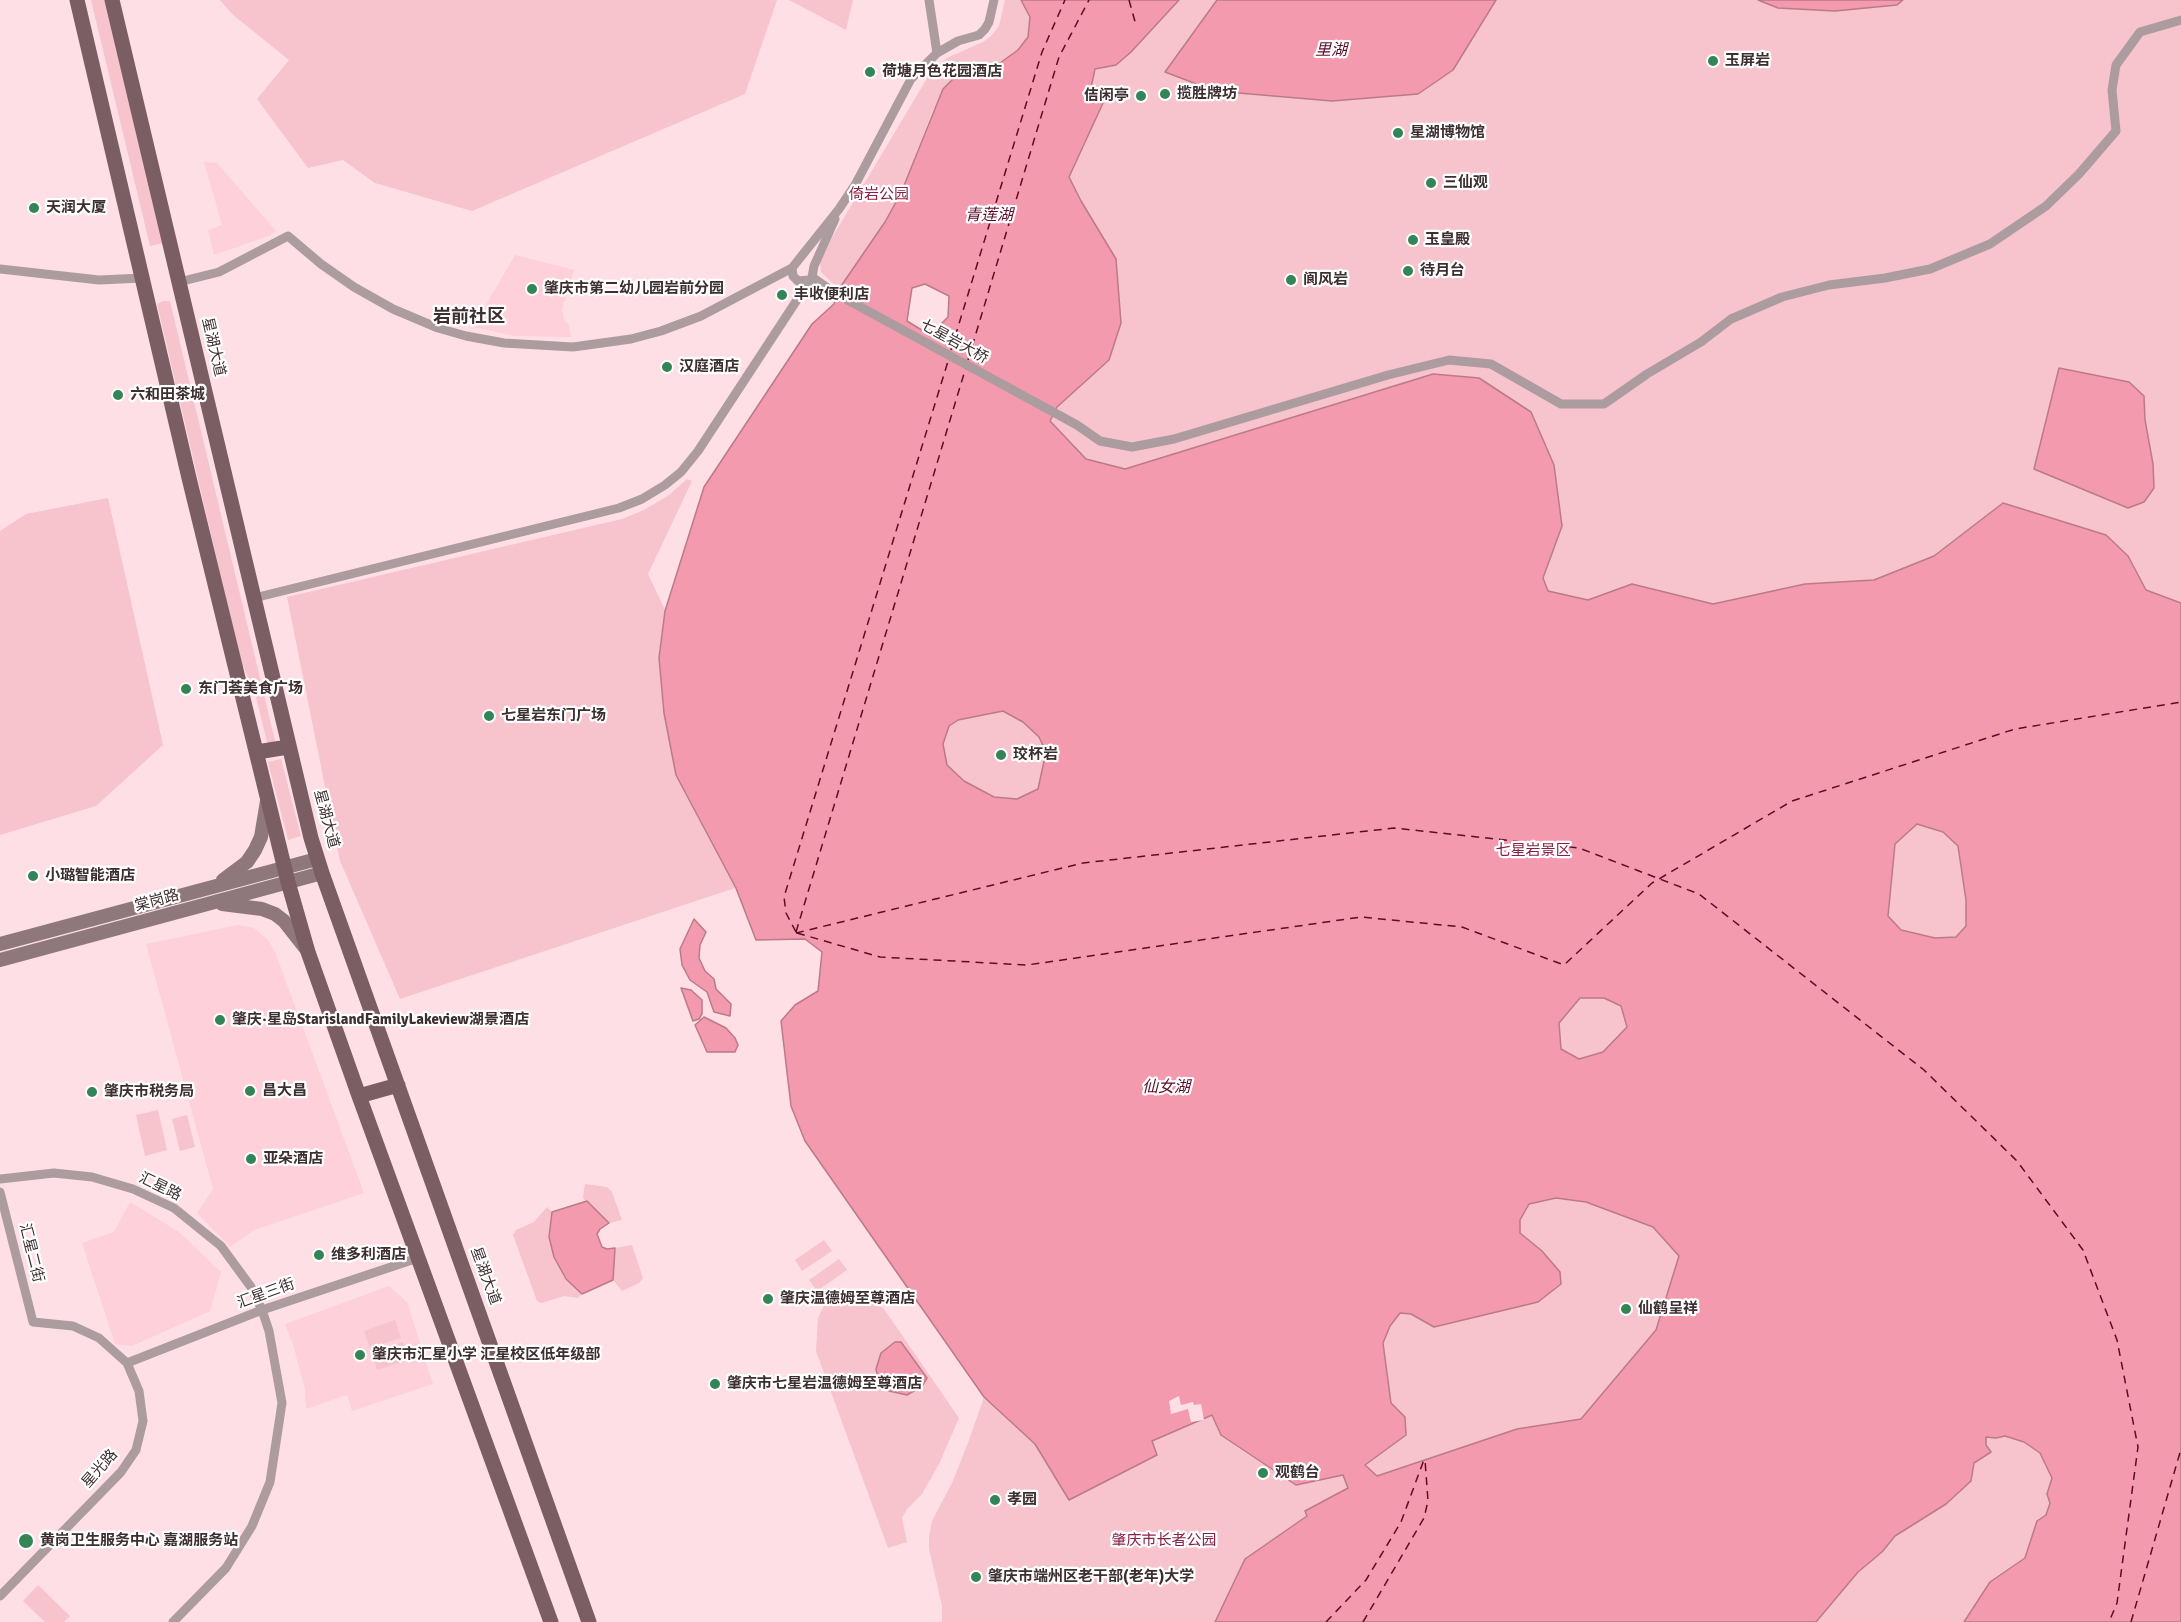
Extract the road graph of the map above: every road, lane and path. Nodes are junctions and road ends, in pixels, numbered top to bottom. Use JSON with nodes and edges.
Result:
{"nodes":[{"id":1,"x":77,"y":0,"type":"edge"},
{"id":2,"x":112,"y":0,"type":"edge"},
{"id":3,"x":929,"y":0,"type":"edge"},
{"id":4,"x":994,"y":0,"type":"edge"},
{"id":5,"x":2181,"y":20,"type":"edge"},
{"id":6,"x":937,"y":53,"type":"junction"},
{"id":7,"x":839,"y":209,"type":"junction"},
{"id":8,"x":794,"y":265,"type":"junction"},
{"id":9,"x":814,"y":266,"type":"junction"},
{"id":10,"x":0,"y":269,"type":"edge"},
{"id":11,"x":143,"y":278,"type":"junction"},
{"id":12,"x":811,"y":278,"type":"junction"},
{"id":13,"x":179,"y":282,"type":"junction"},
{"id":14,"x":254,"y":598,"type":"junction"},
{"id":15,"x":288,"y":747,"type":"junction"},
{"id":16,"x":257,"y":752,"type":"junction"},
{"id":17,"x":267,"y":799,"type":"junction"},
{"id":18,"x":320,"y":866,"type":"junction"},
{"id":19,"x":286,"y":875,"type":"junction"},
{"id":20,"x":210,"y":887,"type":"junction"},
{"id":21,"x":214,"y":903,"type":"junction"},
{"id":22,"x":37,"y":934,"type":"junction"},
{"id":23,"x":0,"y":944,"type":"edge"},
{"id":24,"x":41,"y":950,"type":"junction"},
{"id":25,"x":308,"y":952,"type":"junction"},
{"id":26,"x":0,"y":960,"type":"edge"},
{"id":27,"x":398,"y":1085,"type":"junction"},
{"id":28,"x":359,"y":1096,"type":"junction"},
{"id":29,"x":0,"y":1179,"type":"edge"},
{"id":30,"x":0,"y":1192,"type":"edge"},
{"id":31,"x":418,"y":1258,"type":"junction"},
{"id":32,"x":262,"y":1310,"type":"junction"},
{"id":33,"x":33,"y":1322,"type":"joint"},
{"id":34,"x":127,"y":1363,"type":"junction"},
{"id":35,"x":0,"y":1596,"type":"edge"},
{"id":36,"x":173,"y":1622,"type":"edge"},
{"id":37,"x":551,"y":1622,"type":"edge"},
{"id":38,"x":590,"y":1622,"type":"edge"}],
"edges":[{"from":1,"to":11,"type":"main road"},
{"from":2,"to":13,"type":"main road","name":"星湖大道"},
{"from":3,"to":6,"type":"street"},
{"from":4,"to":6,"type":"street"},
{"from":5,"to":12,"type":"street","name":"七星岩大桥"},
{"from":6,"to":7,"type":"street"},
{"from":7,"to":8,"type":"street"},
{"from":7,"to":9,"type":"street"},
{"from":8,"to":9,"type":"street"},
{"from":8,"to":12,"type":"street"},
{"from":8,"to":13,"type":"street"},
{"from":9,"to":12,"type":"street"},
{"from":10,"to":11,"type":"street"},
{"from":11,"to":16,"type":"main road"},
{"from":12,"to":14,"type":"street"},
{"from":13,"to":14,"type":"main road","name":"星湖大道"},
{"from":14,"to":15,"type":"main road","name":"星湖大道"},
{"from":15,"to":16,"type":"main road"},
{"from":15,"to":18,"type":"main road","name":"星湖大道"},
{"from":16,"to":17,"type":"main road"},
{"from":17,"to":19,"type":"main road"},
{"from":17,"to":20,"type":"main road"},
{"from":18,"to":19,"type":"main road","name":"棠岗路"},
{"from":18,"to":27,"type":"main road","name":"星湖大道"},
{"from":19,"to":20,"type":"main road","name":"棠岗路"},
{"from":19,"to":21,"type":"main road","name":"棠岗路"},
{"from":19,"to":25,"type":"main road"},
{"from":20,"to":22,"type":"main road","name":"棠岗路"},
{"from":21,"to":24,"type":"main road","name":"棠岗路"},
{"from":21,"to":25,"type":"main road"},
{"from":22,"to":23,"type":"main road","name":"棠岗路"},
{"from":22,"to":24,"type":"main road"},
{"from":24,"to":26,"type":"main road","name":"棠岗路"},
{"from":25,"to":28,"type":"main road"},
{"from":27,"to":28,"type":"main road"},
{"from":27,"to":38,"type":"main road","name":"星湖大道"},
{"from":28,"to":31,"type":"main road"},
{"from":29,"to":32,"type":"street","name":"汇星路"},
{"from":30,"to":33,"type":"street","name":"汇星二街"},
{"from":31,"to":32,"type":"street","name":"汇星三街"},
{"from":31,"to":37,"type":"main road"},
{"from":32,"to":34,"type":"street","name":"汇星三街"},
{"from":32,"to":36,"type":"street","name":"汇星路"},
{"from":33,"to":34,"type":"street","name":"星光路"},
{"from":34,"to":35,"type":"street","name":"星光路"}]}
